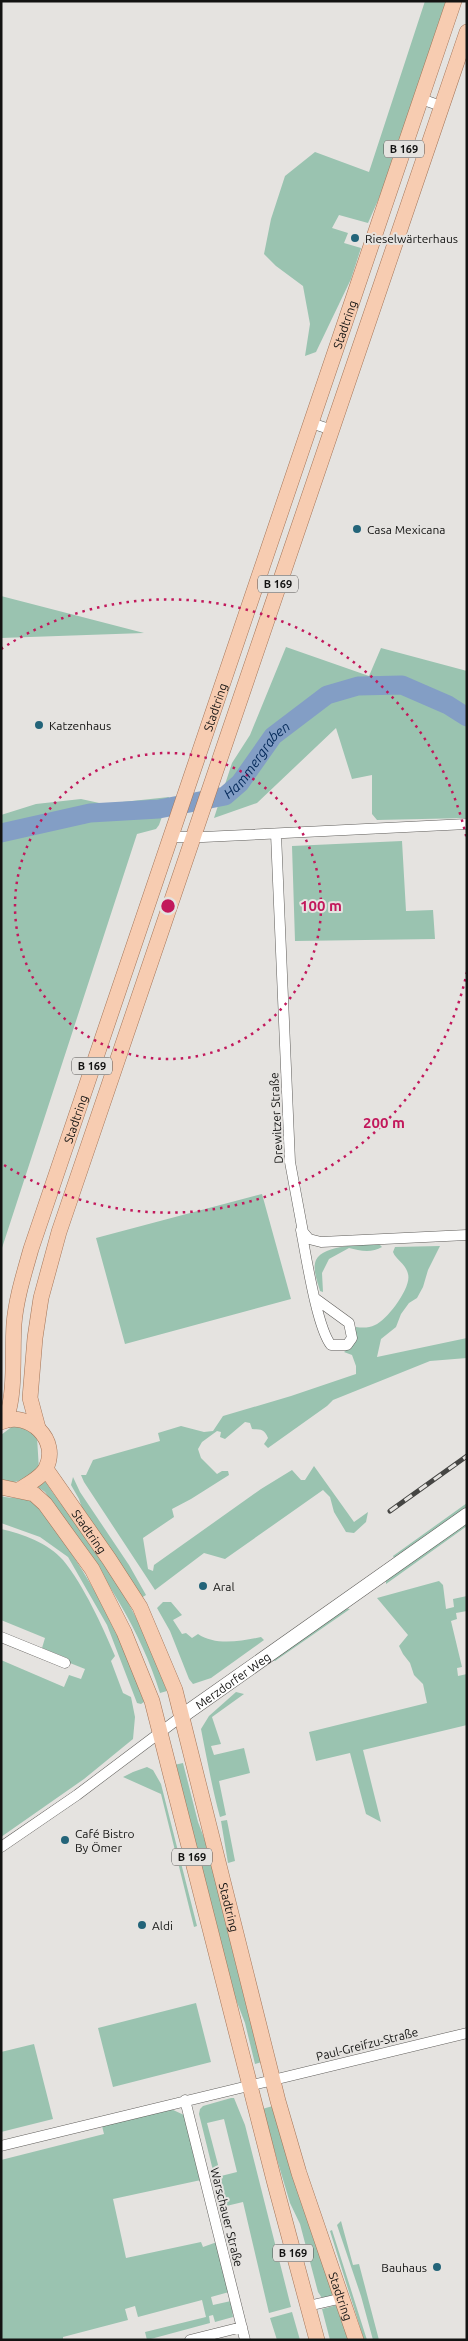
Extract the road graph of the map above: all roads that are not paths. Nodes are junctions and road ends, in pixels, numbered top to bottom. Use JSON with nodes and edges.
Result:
{"nodes":[{"id":1,"x":454,"y":1,"type":"edge"},
{"id":2,"x":467,"y":32,"type":"edge"},
{"id":3,"x":421,"y":99,"type":"junction"},
{"id":4,"x":441,"y":106,"type":"junction"},
{"id":5,"x":311,"y":423,"type":"junction"},
{"id":6,"x":332,"y":430,"type":"junction"},
{"id":7,"x":467,"y":824,"type":"edge"},
{"id":8,"x":172,"y":830,"type":"junction"},
{"id":9,"x":276,"y":834,"type":"junction"},
{"id":10,"x":193,"y":838,"type":"junction"},
{"id":11,"x":300,"y":1227,"type":"junction"},
{"id":12,"x":467,"y":1236,"type":"edge"},
{"id":13,"x":316,"y":1299,"type":"junction"},
{"id":14,"x":4,"y":1421,"type":"edge"},
{"id":15,"x":38,"y":1428,"type":"junction"},
{"id":16,"x":46,"y":1469,"type":"junction"},
{"id":17,"x":1,"y":1486,"type":"edge"},
{"id":18,"x":19,"y":1490,"type":"junction"},
{"id":19,"x":467,"y":1515,"type":"edge"},
{"id":20,"x":1,"y":1637,"type":"edge"},
{"id":21,"x":66,"y":1663,"type":"dead end"},
{"id":22,"x":182,"y":1716,"type":"junction"},
{"id":23,"x":160,"y":1732,"type":"junction"},
{"id":24,"x":1,"y":1847,"type":"edge"},
{"id":25,"x":467,"y":2033,"type":"edge"},
{"id":26,"x":273,"y":2080,"type":"junction"},
{"id":27,"x":250,"y":2085,"type":"junction"},
{"id":28,"x":185,"y":2100,"type":"junction"},
{"id":29,"x":1,"y":2146,"type":"edge"},
{"id":30,"x":343,"y":2298,"type":"junction"},
{"id":31,"x":308,"y":2306,"type":"junction"},
{"id":32,"x":242,"y":2327,"type":"junction"},
{"id":33,"x":190,"y":2340,"type":"edge"},
{"id":34,"x":245,"y":2340,"type":"edge"},
{"id":35,"x":317,"y":2340,"type":"edge"},
{"id":36,"x":356,"y":2340,"type":"edge"}],
"edges":[{"from":1,"to":3,"type":"main road","name":"Stadtring","number":"B 169"},
{"from":2,"to":4,"type":"main road","name":"Stadtring","number":"B 169"},
{"from":3,"to":4,"type":"street"},
{"from":3,"to":5,"type":"main road","name":"Stadtring","number":"B 169"},
{"from":4,"to":6,"type":"main road","name":"Stadtring","number":"B 169"},
{"from":5,"to":6,"type":"street"},
{"from":5,"to":8,"type":"main road","name":"Stadtring","number":"B 169"},
{"from":6,"to":10,"type":"main road","name":"Stadtring","number":"B 169"},
{"from":7,"to":9,"type":"street"},
{"from":8,"to":10,"type":"street"},
{"from":8,"to":14,"type":"main road","name":"Stadtring","number":"B 169"},
{"from":9,"to":10,"type":"street"},
{"from":9,"to":11,"type":"street","name":"Drewitzer Straße"},
{"from":10,"to":15,"type":"main road","name":"Stadtring","number":"B 169"},
{"from":11,"to":12,"type":"street"},
{"from":11,"to":13,"type":"street","name":"Drewitzer Straße"},
{"from":13,"to":13,"type":"street","name":"Drewitzer Straße"},
{"from":14,"to":15,"type":"main road","name":"Stadtring","number":"B 169"},
{"from":15,"to":16,"type":"main road","name":"Stadtring","number":"B 169"},
{"from":16,"to":18,"type":"main road"},
{"from":16,"to":22,"type":"main road","name":"Stadtring","number":"B 169"},
{"from":17,"to":18,"type":"main road","name":"Stadtring","number":"B 169"},
{"from":18,"to":23,"type":"main road","name":"Stadtring","number":"B 169"},
{"from":19,"to":22,"type":"street","name":"Merzdorfer Weg"},
{"from":20,"to":21,"type":"street"},
{"from":22,"to":23,"type":"street","name":"Merzdorfer Weg"},
{"from":22,"to":26,"type":"main road","name":"Stadtring","number":"B 169"},
{"from":23,"to":24,"type":"street","name":"Merzdorfer Weg"},
{"from":23,"to":27,"type":"main road","name":"Stadtring","number":"B 169"},
{"from":25,"to":26,"type":"street","name":"Paul-Greifzu-Straße"},
{"from":26,"to":27,"type":"street","name":"Paul-Greifzu-Straße"},
{"from":26,"to":30,"type":"main road","name":"Stadtring","number":"B 169"},
{"from":27,"to":28,"type":"street"},
{"from":27,"to":31,"type":"main road","name":"Stadtring","number":"B 169"},
{"from":28,"to":29,"type":"street"},
{"from":28,"to":32,"type":"street","name":"Warschauer Straße"},
{"from":30,"to":31,"type":"street"},
{"from":30,"to":36,"type":"main road","name":"Stadtring","number":"B 169"},
{"from":31,"to":35,"type":"main road","name":"Stadtring","number":"B 169"},
{"from":32,"to":33,"type":"street"},
{"from":32,"to":34,"type":"street","name":"Warschauer Straße"}]}
